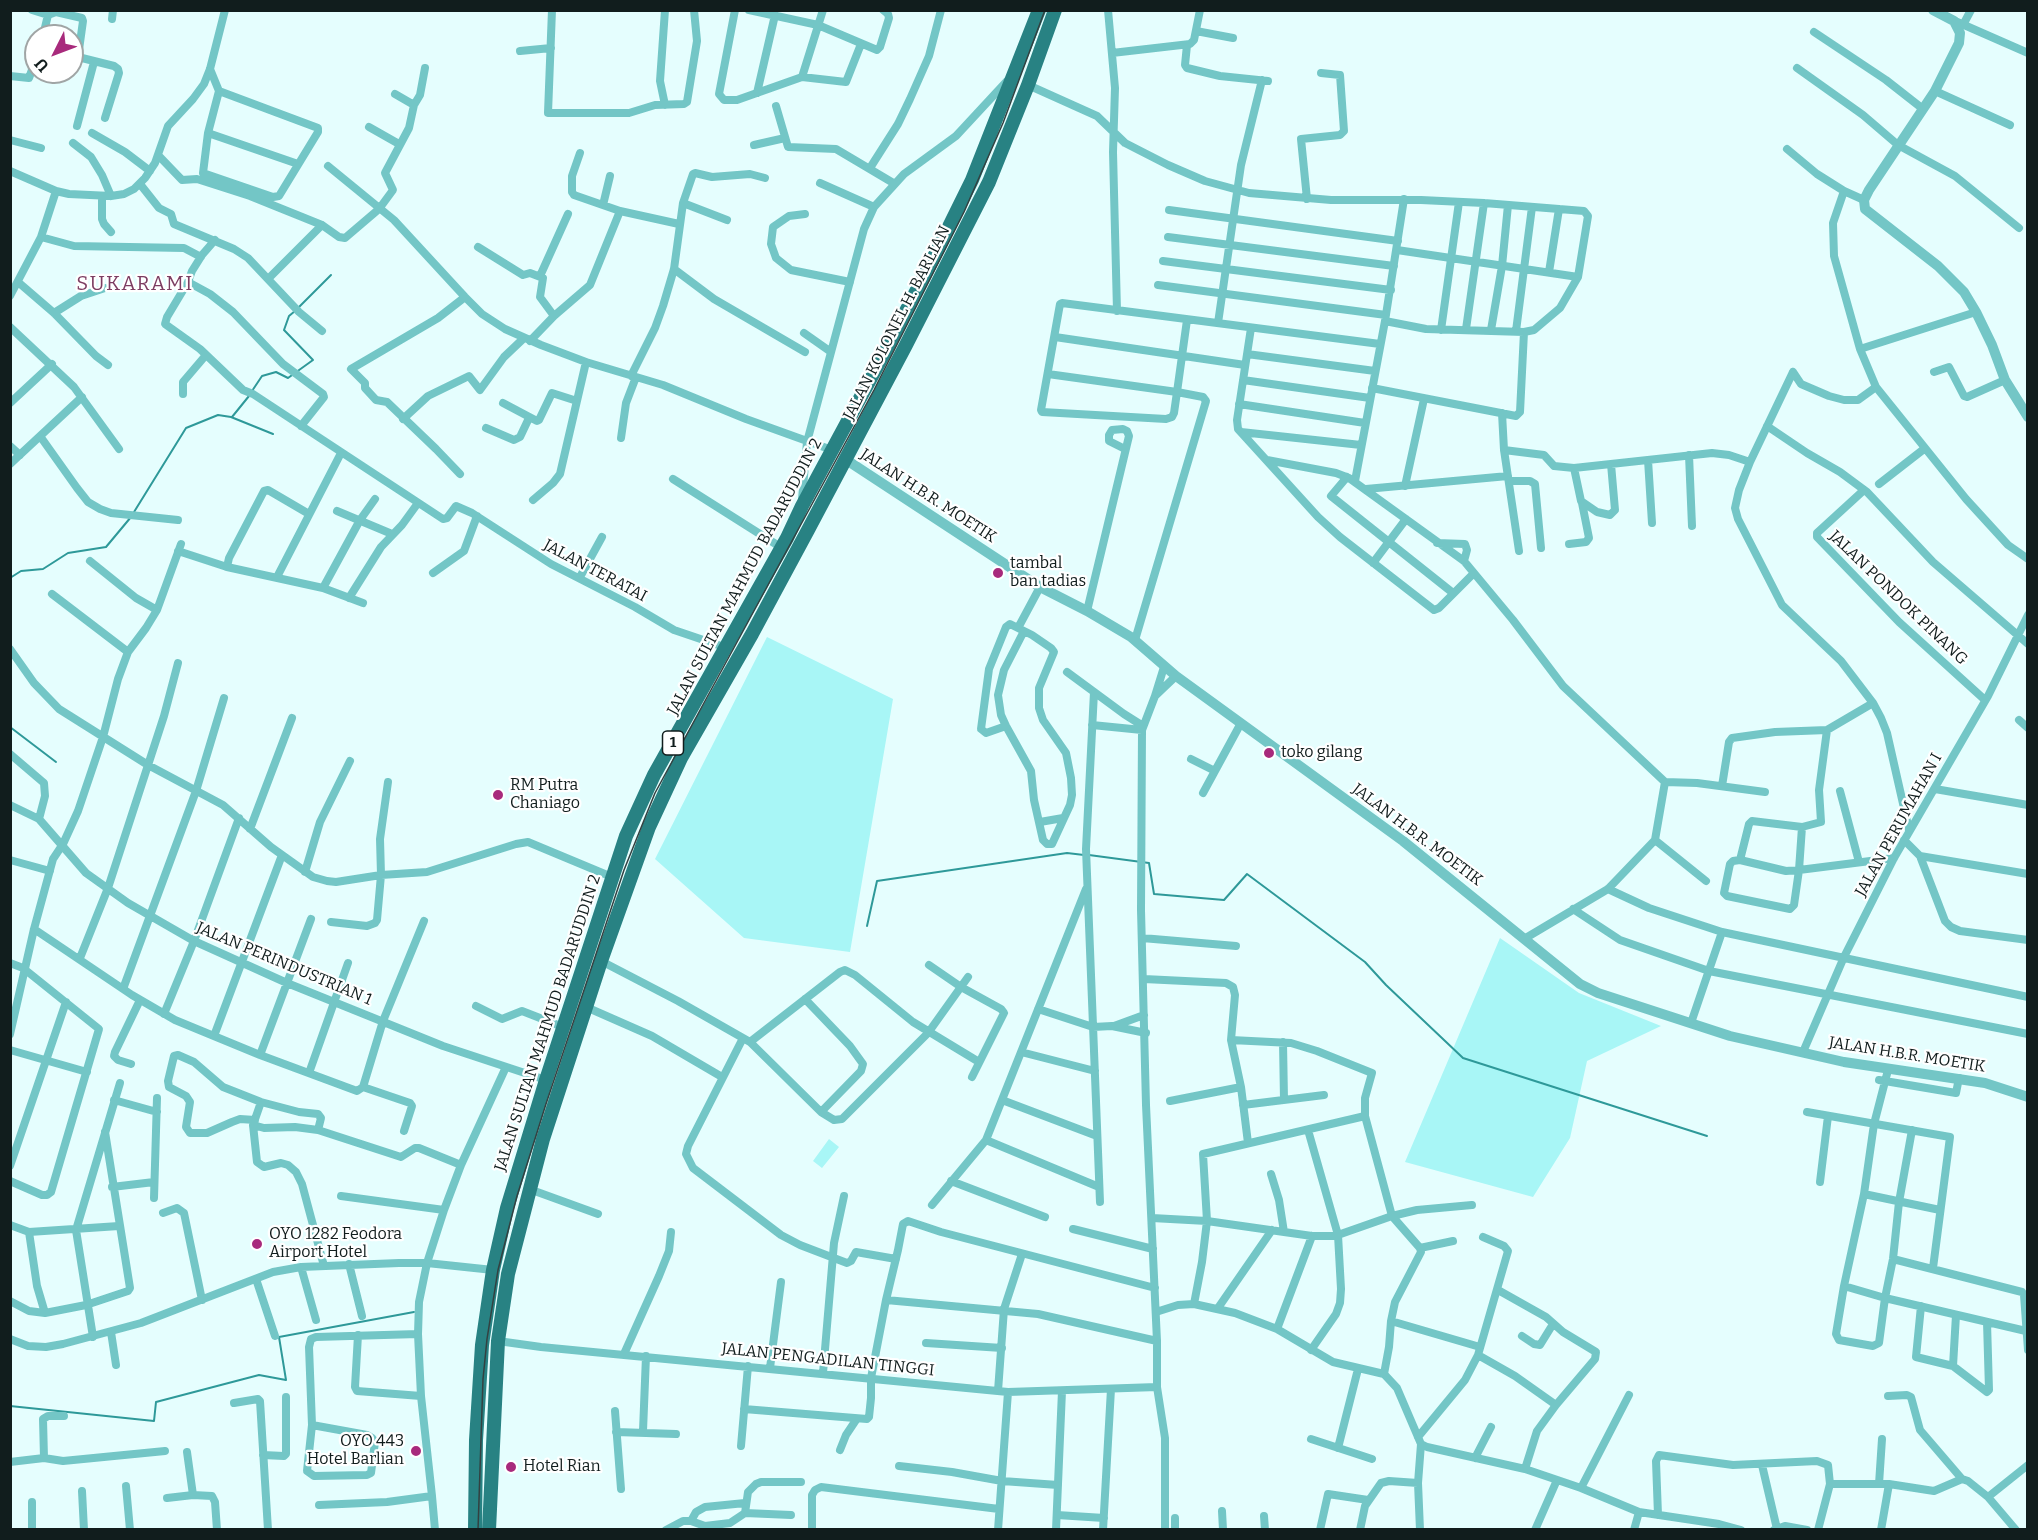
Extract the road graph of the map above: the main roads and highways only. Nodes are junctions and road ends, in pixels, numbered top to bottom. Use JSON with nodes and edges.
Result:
{"nodes":[{"id":1,"x":1039,"y":10,"type":"edge"},
{"id":2,"x":1055,"y":10,"type":"edge"},
{"id":3,"x":956,"y":212,"type":"junction"},
{"id":4,"x":970,"y":220,"type":"junction"},
{"id":5,"x":623,"y":845,"type":"junction"},
{"id":6,"x":640,"y":852,"type":"junction"},
{"id":7,"x":475,"y":1530,"type":"edge"},
{"id":8,"x":489,"y":1530,"type":"edge"}],
"edges":[{"from":1,"to":3,"type":"highway","name":"JALAN SULTAN MAHMUD BADARUDDIN 2","number":"1"},
{"from":2,"to":4,"type":"highway","name":"JALAN KOLONEL H. BARLIAN","number":"1"},
{"from":3,"to":4,"type":"highway"},
{"from":3,"to":5,"type":"highway","name":"JALAN SULTAN MAHMUD BADARUDDIN 2","number":"1"},
{"from":4,"to":6,"type":"highway","name":"JALAN KOLONEL H. BARLIAN","number":"1"},
{"from":5,"to":6,"type":"highway"},
{"from":5,"to":7,"type":"highway","name":"JALAN SULTAN MAHMUD BADARUDDIN 2","number":"1"},
{"from":6,"to":8,"type":"highway","name":"JALAN KOLONEL H. BARLIAN","number":"1"}]}
